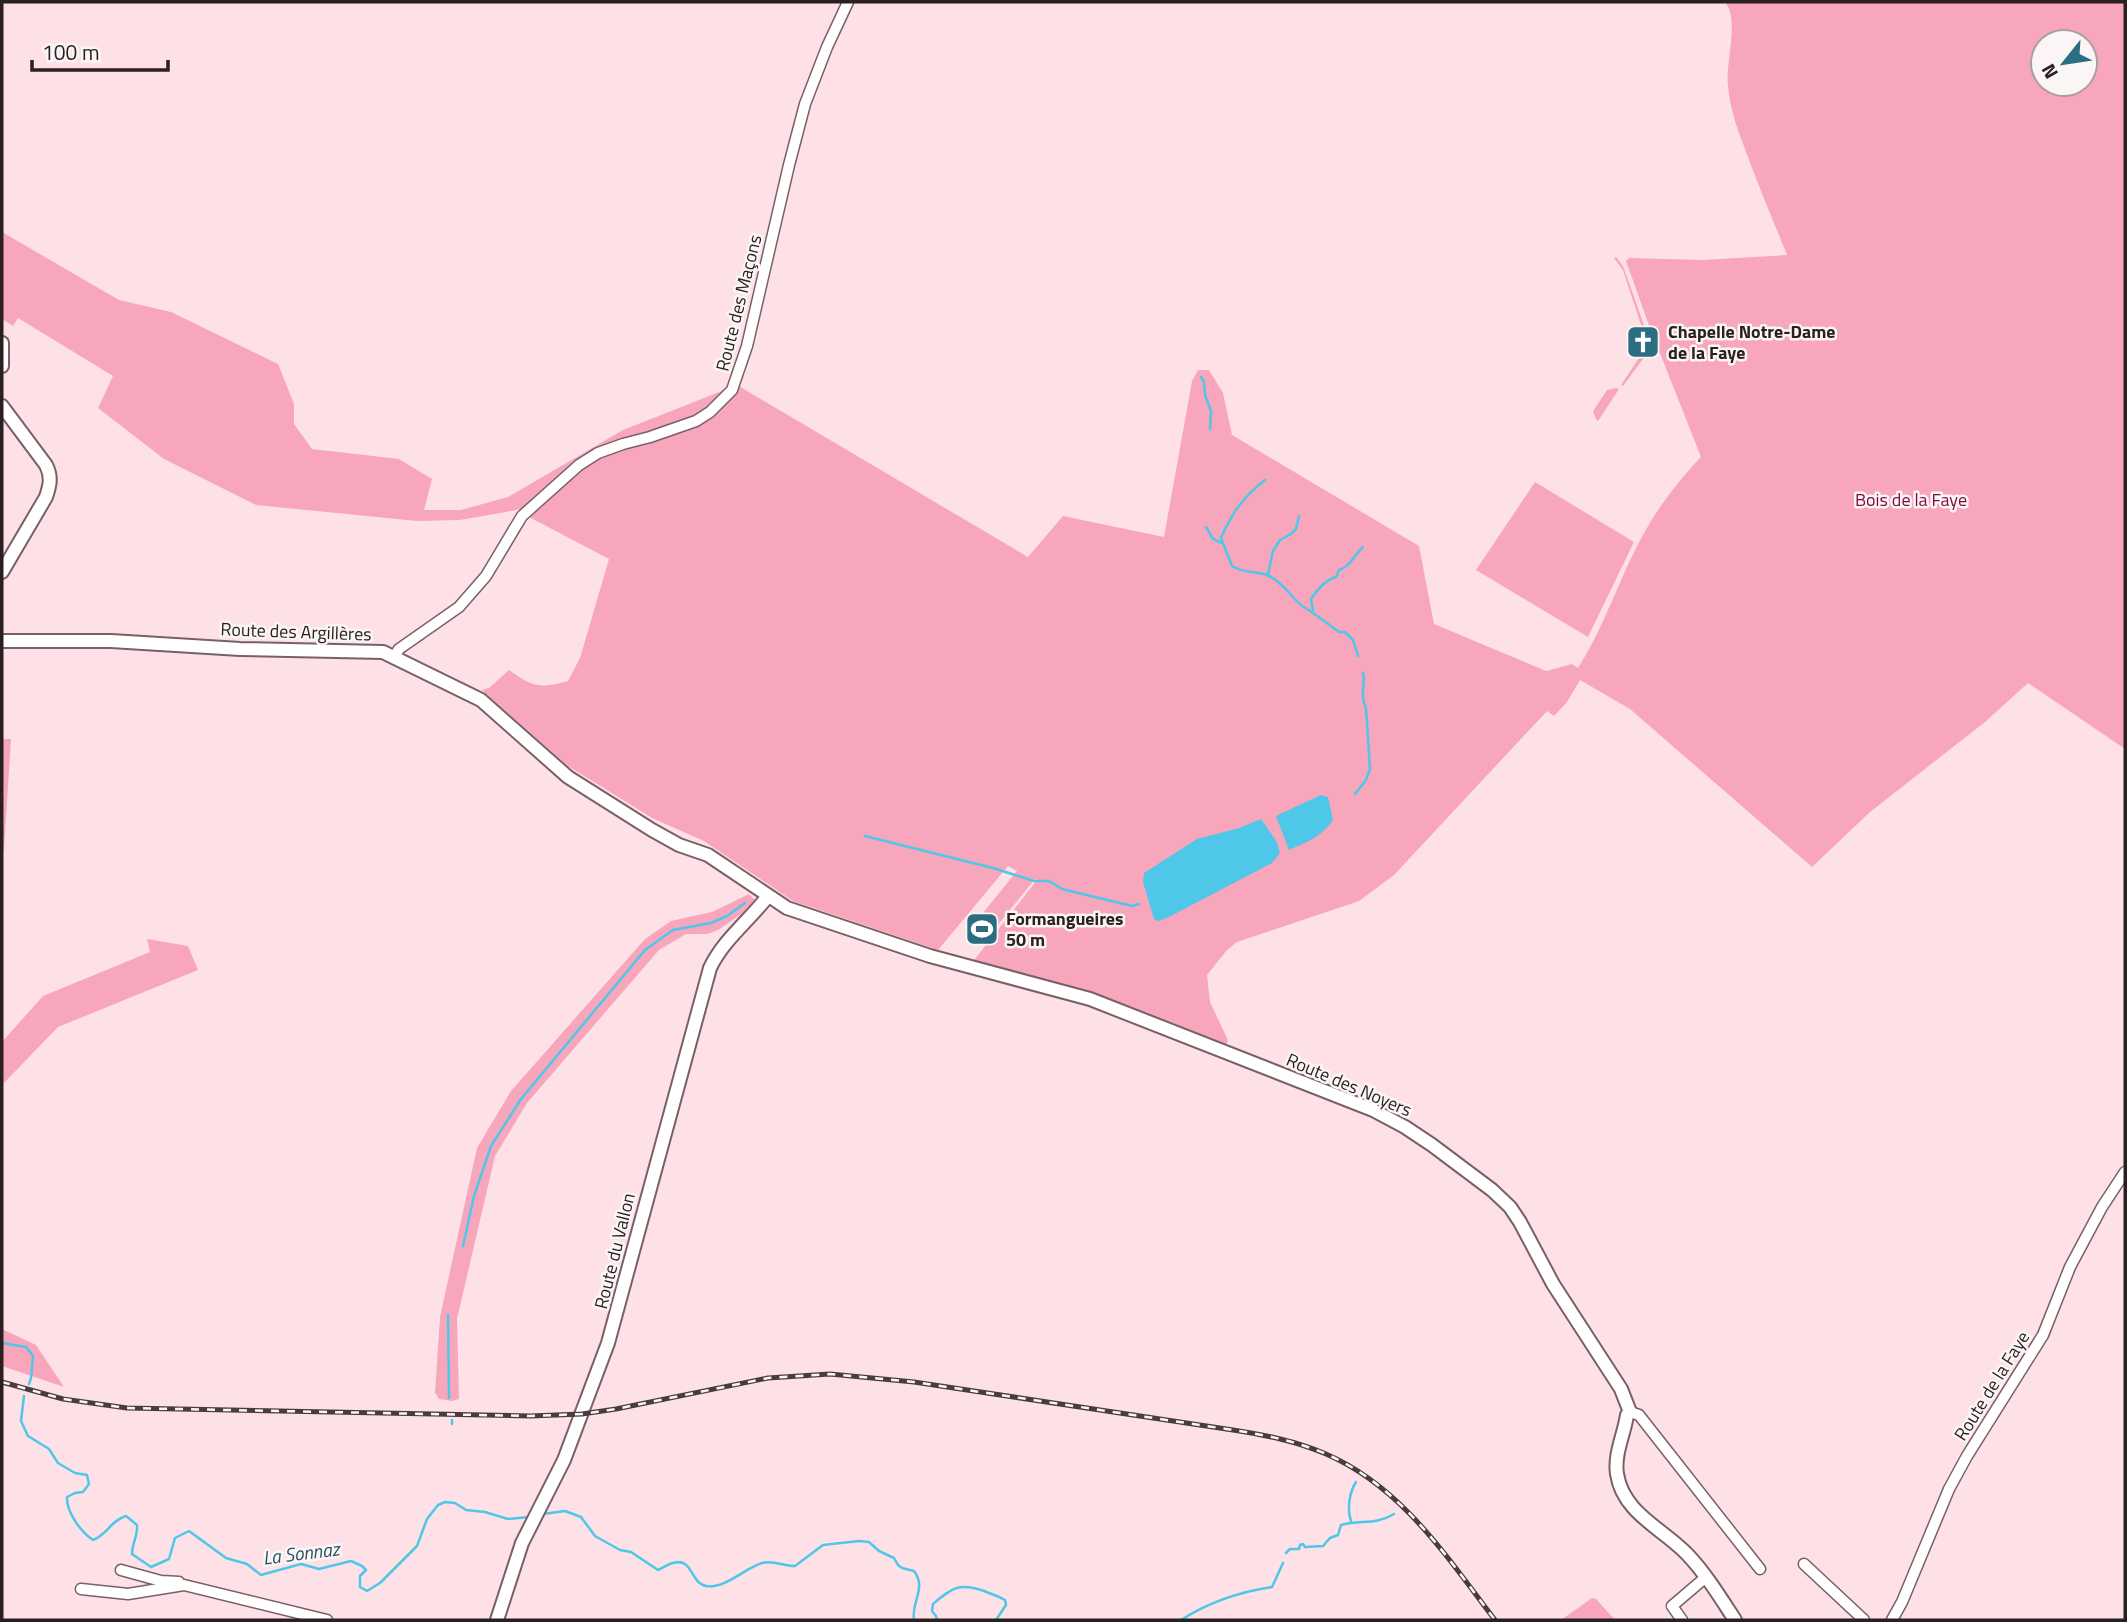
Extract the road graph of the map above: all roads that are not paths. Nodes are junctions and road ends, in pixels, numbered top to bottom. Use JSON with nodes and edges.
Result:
{"nodes":[{"id":1,"x":848,"y":2,"type":"edge"},
{"id":2,"x":2,"y":343,"type":"edge"},
{"id":3,"x":2,"y":366,"type":"edge"},
{"id":4,"x":2,"y":406,"type":"edge"},
{"id":5,"x":2,"y":572,"type":"edge"},
{"id":6,"x":2,"y":641,"type":"edge"},
{"id":7,"x":394,"y":657,"type":"junction"},
{"id":8,"x":768,"y":896,"type":"junction"},
{"id":9,"x":2125,"y":1172,"type":"edge"},
{"id":10,"x":1630,"y":1412,"type":"junction"},
{"id":11,"x":1804,"y":1564,"type":"dead end"},
{"id":12,"x":1760,"y":1569,"type":"dead end"},
{"id":13,"x":121,"y":1570,"type":"dead end"},
{"id":14,"x":1706,"y":1577,"type":"junction"},
{"id":15,"x":184,"y":1585,"type":"junction"},
{"id":16,"x":81,"y":1589,"type":"dead end"},
{"id":17,"x":327,"y":1620,"type":"edge"},
{"id":18,"x":497,"y":1620,"type":"edge"},
{"id":19,"x":1682,"y":1620,"type":"edge"},
{"id":20,"x":1735,"y":1620,"type":"edge"},
{"id":21,"x":1864,"y":1620,"type":"edge"},
{"id":22,"x":1892,"y":1620,"type":"edge"}],
"edges":[{"from":1,"to":7,"type":"street","name":"Route des Maçons"},
{"from":2,"to":3,"type":"street"},
{"from":4,"to":5,"type":"street"},
{"from":6,"to":7,"type":"street","name":"Route des Argillères"},
{"from":7,"to":8,"type":"street","name":"Route des Argillères"},
{"from":8,"to":10,"type":"street","name":"Route des Noyers"},
{"from":8,"to":18,"type":"street","name":"Route du Vallon"},
{"from":9,"to":22,"type":"street","name":"Route de la Faye"},
{"from":10,"to":12,"type":"street"},
{"from":10,"to":14,"type":"street"},
{"from":11,"to":21,"type":"street"},
{"from":13,"to":15,"type":"street"},
{"from":14,"to":19,"type":"street"},
{"from":14,"to":20,"type":"street"},
{"from":15,"to":16,"type":"street"},
{"from":15,"to":17,"type":"street"}]}
